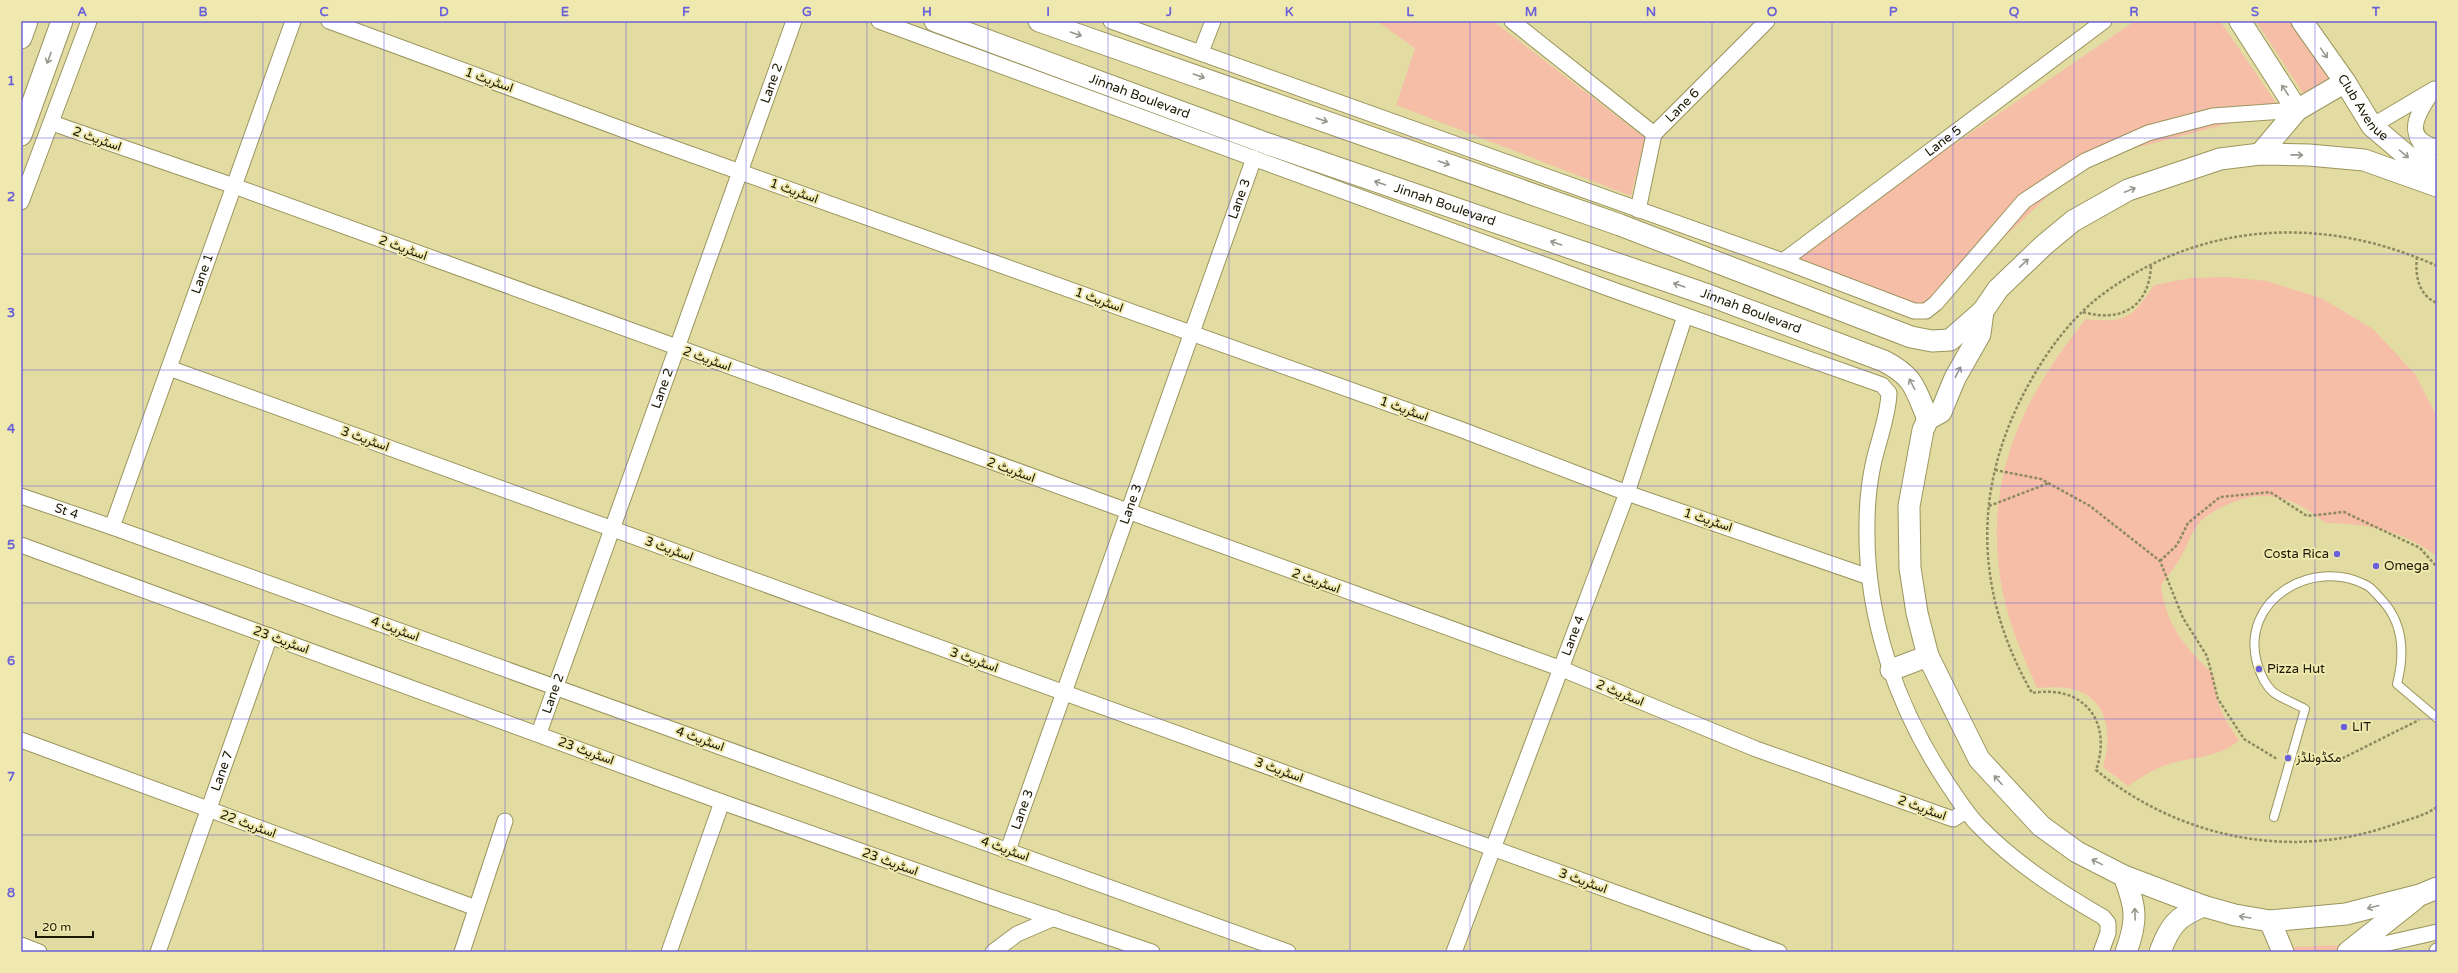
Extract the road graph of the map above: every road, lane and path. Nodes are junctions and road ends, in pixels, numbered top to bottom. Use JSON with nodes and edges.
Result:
{"nodes":[{"id":1,"x":27,"y":21,"type":"edge"},
{"id":2,"x":62,"y":21,"type":"edge"},
{"id":3,"x":89,"y":21,"type":"edge"},
{"id":4,"x":293,"y":21,"type":"edge"},
{"id":5,"x":329,"y":21,"type":"edge"},
{"id":6,"x":794,"y":21,"type":"edge"},
{"id":7,"x":879,"y":21,"type":"edge"},
{"id":8,"x":935,"y":21,"type":"edge"},
{"id":9,"x":1039,"y":21,"type":"edge"},
{"id":10,"x":1111,"y":21,"type":"edge"},
{"id":11,"x":1512,"y":21,"type":"edge"},
{"id":12,"x":1529,"y":21,"type":"edge"},
{"id":13,"x":1767,"y":21,"type":"edge"},
{"id":14,"x":2104,"y":21,"type":"edge"},
{"id":15,"x":2240,"y":21,"type":"edge"},
{"id":16,"x":2302,"y":21,"type":"edge"},
{"id":17,"x":1208,"y":22,"type":"edge"},
{"id":18,"x":21,"y":38,"type":"edge"},
{"id":19,"x":1547,"y":48,"type":"junction"},
{"id":20,"x":1202,"y":52,"type":"junction"},
{"id":21,"x":2345,"y":82,"type":"junction"},
{"id":22,"x":2436,"y":88,"type":"edge"},
{"id":23,"x":2297,"y":110,"type":"junction"},
{"id":24,"x":52,"y":123,"type":"junction"},
{"id":25,"x":2372,"y":126,"type":"junction"},
{"id":26,"x":1654,"y":134,"type":"junction"},
{"id":27,"x":21,"y":135,"type":"edge"},
{"id":28,"x":2417,"y":137,"type":"junction"},
{"id":29,"x":2437,"y":147,"type":"edge"},
{"id":30,"x":2260,"y":154,"type":"junction"},
{"id":31,"x":1254,"y":158,"type":"junction"},
{"id":32,"x":740,"y":171,"type":"junction"},
{"id":33,"x":2437,"y":174,"type":"edge"},
{"id":34,"x":2437,"y":181,"type":"edge"},
{"id":35,"x":234,"y":186,"type":"junction"},
{"id":36,"x":2437,"y":186,"type":"edge"},
{"id":37,"x":21,"y":202,"type":"edge"},
{"id":38,"x":1638,"y":210,"type":"junction"},
{"id":39,"x":2417,"y":257,"type":"junction"},
{"id":40,"x":1783,"y":261,"type":"junction"},
{"id":41,"x":2151,"y":266,"type":"junction"},
{"id":42,"x":2437,"y":266,"type":"edge"},
{"id":43,"x":2437,"y":303,"type":"edge"},
{"id":44,"x":1983,"y":311,"type":"junction"},
{"id":45,"x":2083,"y":312,"type":"junction"},
{"id":46,"x":1685,"y":316,"type":"junction"},
{"id":47,"x":1192,"y":333,"type":"junction"},
{"id":48,"x":677,"y":348,"type":"junction"},
{"id":49,"x":169,"y":368,"type":"junction"},
{"id":50,"x":1928,"y":419,"type":"junction"},
{"id":51,"x":1995,"y":470,"type":"junction"},
{"id":52,"x":2049,"y":483,"type":"junction"},
{"id":53,"x":1627,"y":493,"type":"junction"},
{"id":54,"x":21,"y":496,"type":"edge"},
{"id":55,"x":1988,"y":506,"type":"junction"},
{"id":56,"x":1128,"y":513,"type":"junction"},
{"id":57,"x":112,"y":527,"type":"junction"},
{"id":58,"x":612,"y":529,"type":"junction"},
{"id":59,"x":21,"y":545,"type":"edge"},
{"id":60,"x":2437,"y":567,"type":"edge"},
{"id":61,"x":1869,"y":577,"type":"junction"},
{"id":62,"x":270,"y":636,"type":"junction"},
{"id":63,"x":1928,"y":656,"type":"junction"},
{"id":64,"x":1562,"y":670,"type":"junction"},
{"id":65,"x":1891,"y":670,"type":"junction"},
{"id":66,"x":556,"y":687,"type":"junction"},
{"id":67,"x":1064,"y":692,"type":"junction"},
{"id":68,"x":2437,"y":718,"type":"edge"},
{"id":69,"x":539,"y":733,"type":"junction"},
{"id":70,"x":21,"y":740,"type":"edge"},
{"id":71,"x":722,"y":802,"type":"junction"},
{"id":72,"x":2437,"y":807,"type":"edge"},
{"id":73,"x":208,"y":810,"type":"junction"},
{"id":74,"x":1966,"y":811,"type":"junction"},
{"id":75,"x":2274,"y":818,"type":"dead end"},
{"id":76,"x":505,"y":821,"type":"dead end"},
{"id":77,"x":1491,"y":848,"type":"junction"},
{"id":78,"x":1008,"y":850,"type":"junction"},
{"id":79,"x":2124,"y":876,"type":"junction"},
{"id":80,"x":2428,"y":891,"type":"edge"},
{"id":81,"x":2203,"y":906,"type":"junction"},
{"id":82,"x":476,"y":908,"type":"junction"},
{"id":83,"x":1054,"y":918,"type":"junction"},
{"id":84,"x":2270,"y":921,"type":"junction"},
{"id":85,"x":2437,"y":932,"type":"edge"},
{"id":86,"x":21,"y":946,"type":"edge"},
{"id":87,"x":2351,"y":950,"type":"edge"},
{"id":88,"x":40,"y":952,"type":"edge"},
{"id":89,"x":158,"y":952,"type":"edge"},
{"id":90,"x":462,"y":952,"type":"edge"},
{"id":91,"x":669,"y":952,"type":"edge"},
{"id":92,"x":993,"y":952,"type":"edge"},
{"id":93,"x":1152,"y":952,"type":"edge"},
{"id":94,"x":1288,"y":952,"type":"edge"},
{"id":95,"x":1454,"y":952,"type":"edge"},
{"id":96,"x":1779,"y":952,"type":"edge"},
{"id":97,"x":2101,"y":952,"type":"edge"},
{"id":98,"x":2126,"y":952,"type":"edge"},
{"id":99,"x":2160,"y":952,"type":"edge"},
{"id":100,"x":2283,"y":952,"type":"edge"}],
"edges":[{"from":1,"to":18,"type":"street"},
{"from":2,"to":27,"type":"street","one_way":true},
{"from":3,"to":24,"type":"street"},
{"from":4,"to":35,"type":"street","name":"Lane 1"},
{"from":5,"to":32,"type":"street","name":"اسٹریٹ 1"},
{"from":6,"to":32,"type":"street","name":"Lane 2"},
{"from":7,"to":31,"type":"street"},
{"from":50,"to":8,"type":"street","name":"Jinnah Boulevard","one_way":true},
{"from":9,"to":44,"type":"street","one_way":true},
{"from":10,"to":20,"type":"street"},
{"from":11,"to":19,"type":"street"},
{"from":12,"to":19,"type":"street"},
{"from":13,"to":26,"type":"street","name":"Lane 6"},
{"from":14,"to":40,"type":"street","name":"Lane 5"},
{"from":23,"to":15,"type":"street","one_way":true},
{"from":16,"to":21,"type":"street","name":"Club Avenue","one_way":true},
{"from":17,"to":20,"type":"street"},
{"from":19,"to":26,"type":"street"},
{"from":20,"to":38,"type":"street"},
{"from":21,"to":23,"type":"street"},
{"from":21,"to":25,"type":"street","name":"Club Avenue"},
{"from":22,"to":25,"type":"street"},
{"from":22,"to":28,"type":"street"},
{"from":23,"to":30,"type":"street"},
{"from":23,"to":40,"type":"street"},
{"from":24,"to":35,"type":"street","name":"اسٹریٹ 2"},
{"from":24,"to":37,"type":"street"},
{"from":25,"to":34,"type":"street","name":"Club Avenue","one_way":true},
{"from":26,"to":38,"type":"street"},
{"from":28,"to":29,"type":"street"},
{"from":28,"to":33,"type":"street"},
{"from":30,"to":36,"type":"street","one_way":true},
{"from":44,"to":30,"type":"street","one_way":true},
{"from":31,"to":46,"type":"street"},
{"from":31,"to":47,"type":"street","name":"Lane 3"},
{"from":32,"to":47,"type":"street","name":"اسٹریٹ 1"},
{"from":32,"to":48,"type":"street","name":"Lane 2"},
{"from":35,"to":48,"type":"street","name":"اسٹریٹ 2"},
{"from":35,"to":49,"type":"street","name":"Lane 1"},
{"from":38,"to":40,"type":"street"},
{"from":39,"to":41,"type":"path"},
{"from":39,"to":42,"type":"path"},
{"from":39,"to":43,"type":"path"},
{"from":41,"to":45,"type":"path"},
{"from":41,"to":45,"type":"path"},
{"from":50,"to":44,"type":"street","one_way":true},
{"from":45,"to":51,"type":"path"},
{"from":46,"to":53,"type":"street","name":"Lane 4"},
{"from":46,"to":61,"type":"street"},
{"from":47,"to":53,"type":"street","name":"اسٹریٹ 1"},
{"from":47,"to":56,"type":"street","name":"Lane 3"},
{"from":48,"to":56,"type":"street","name":"اسٹریٹ 2"},
{"from":48,"to":58,"type":"street","name":"Lane 2"},
{"from":49,"to":57,"type":"street","name":"Lane 1"},
{"from":49,"to":58,"type":"street","name":"اسٹریٹ 3"},
{"from":50,"to":63,"type":"street"},
{"from":51,"to":52,"type":"path"},
{"from":51,"to":55,"type":"path"},
{"from":52,"to":55,"type":"path"},
{"from":52,"to":60,"type":"path"},
{"from":53,"to":61,"type":"street","name":"اسٹریٹ 1"},
{"from":53,"to":64,"type":"street","name":"Lane 4"},
{"from":54,"to":57,"type":"street","name":"St 4"},
{"from":55,"to":72,"type":"path"},
{"from":56,"to":64,"type":"street","name":"اسٹریٹ 2"},
{"from":56,"to":67,"type":"street","name":"Lane 3"},
{"from":57,"to":66,"type":"street","name":"اسٹریٹ 4"},
{"from":58,"to":66,"type":"street","name":"Lane 2"},
{"from":58,"to":67,"type":"street","name":"اسٹریٹ 3"},
{"from":59,"to":62,"type":"street","name":"اسٹریٹ 23"},
{"from":61,"to":65,"type":"street"},
{"from":62,"to":69,"type":"street","name":"اسٹریٹ 23"},
{"from":62,"to":73,"type":"street","name":"Lane 7"},
{"from":63,"to":65,"type":"street"},
{"from":79,"to":63,"type":"street","one_way":true},
{"from":64,"to":74,"type":"street","name":"اسٹریٹ 2"},
{"from":64,"to":77,"type":"street","name":"Lane 4"},
{"from":65,"to":74,"type":"street"},
{"from":66,"to":69,"type":"street","name":"Lane 2"},
{"from":66,"to":78,"type":"street","name":"اسٹریٹ 4"},
{"from":67,"to":77,"type":"street","name":"اسٹریٹ 3"},
{"from":67,"to":78,"type":"street","name":"Lane 3"},
{"from":68,"to":75,"type":"lane"},
{"from":69,"to":71,"type":"street","name":"اسٹریٹ 23"},
{"from":70,"to":73,"type":"street","name":"اسٹریٹ 22"},
{"from":71,"to":83,"type":"street","name":"اسٹریٹ 23"},
{"from":71,"to":91,"type":"street"},
{"from":73,"to":82,"type":"street","name":"اسٹریٹ 22"},
{"from":73,"to":89,"type":"street","name":"Lane 7"},
{"from":74,"to":97,"type":"street"},
{"from":76,"to":82,"type":"street"},
{"from":77,"to":95,"type":"street","name":"Lane 4"},
{"from":77,"to":96,"type":"street","name":"اسٹریٹ 3"},
{"from":78,"to":94,"type":"street","name":"اسٹریٹ 4"},
{"from":79,"to":81,"type":"street"},
{"from":98,"to":79,"type":"street","one_way":true},
{"from":80,"to":84,"type":"street","one_way":true},
{"from":80,"to":87,"type":"street"},
{"from":84,"to":81,"type":"street","one_way":true},
{"from":81,"to":99,"type":"street"},
{"from":82,"to":90,"type":"street"},
{"from":83,"to":92,"type":"street"},
{"from":83,"to":93,"type":"street","name":"اسٹریٹ 23"},
{"from":84,"to":100,"type":"street"},
{"from":85,"to":87,"type":"street"},
{"from":86,"to":88,"type":"street"}]}
